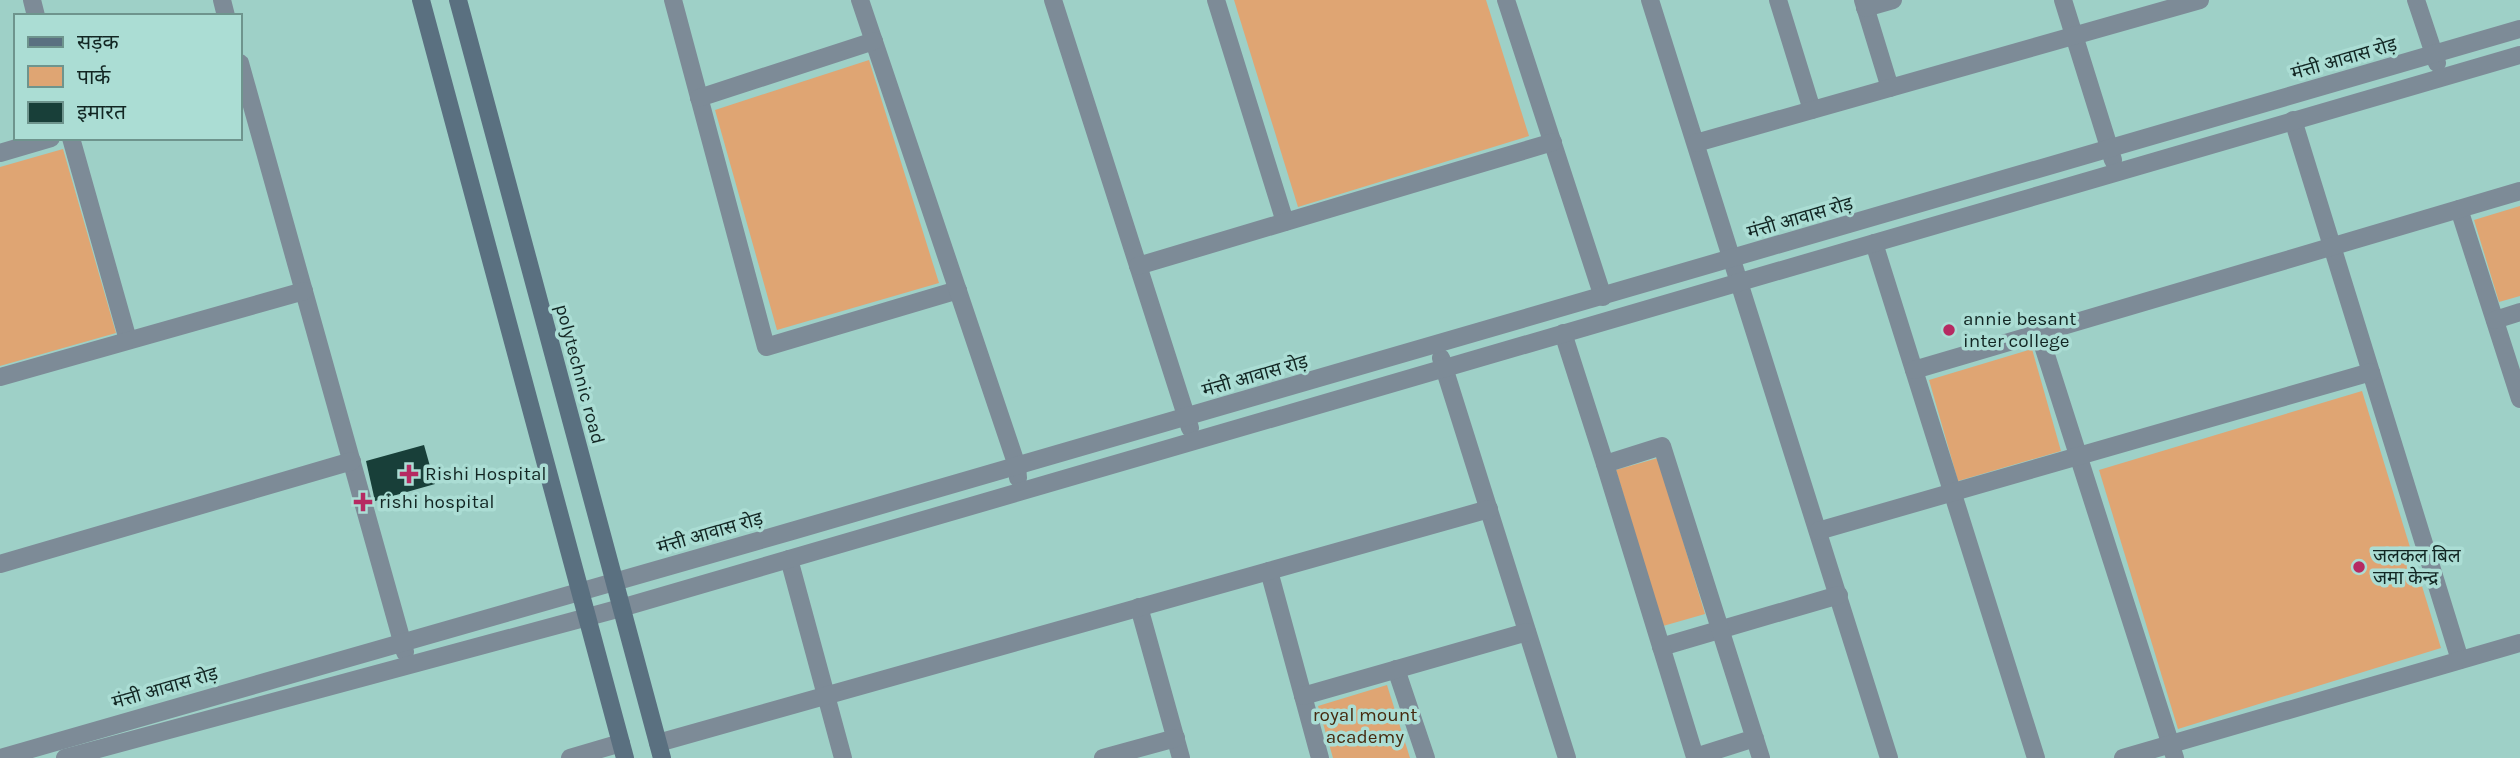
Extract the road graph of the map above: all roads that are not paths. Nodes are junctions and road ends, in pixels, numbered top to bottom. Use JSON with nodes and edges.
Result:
{"nodes":[{"id":1,"x":421,"y":0,"type":"edge"},
{"id":2,"x":458,"y":0,"type":"edge"},
{"id":3,"x":673,"y":0,"type":"edge"},
{"id":4,"x":860,"y":0,"type":"edge"},
{"id":5,"x":1053,"y":0,"type":"edge"},
{"id":6,"x":1216,"y":0,"type":"edge"},
{"id":7,"x":1506,"y":0,"type":"edge"},
{"id":8,"x":1650,"y":0,"type":"edge"},
{"id":9,"x":1778,"y":0,"type":"edge"},
{"id":10,"x":1893,"y":0,"type":"edge"},
{"id":11,"x":2063,"y":0,"type":"edge"},
{"id":12,"x":2200,"y":0,"type":"edge"},
{"id":13,"x":2416,"y":0,"type":"edge"},
{"id":14,"x":1864,"y":4,"type":"edge"},
{"id":15,"x":2154,"y":6,"type":"edge"},
{"id":16,"x":2520,"y":29,"type":"edge"},
{"id":17,"x":2074,"y":36,"type":"junction"},
{"id":18,"x":874,"y":41,"type":"junction"},
{"id":19,"x":2433,"y":54,"type":"junction"},
{"id":20,"x":2520,"y":55,"type":"edge"},
{"id":21,"x":242,"y":70,"type":"edge"},
{"id":22,"x":2444,"y":77,"type":"junction"},
{"id":23,"x":1890,"y":88,"type":"junction"},
{"id":24,"x":699,"y":98,"type":"junction"},
{"id":25,"x":1812,"y":110,"type":"junction"},
{"id":26,"x":2293,"y":120,"type":"junction"},
{"id":27,"x":44,"y":140,"type":"edge"},
{"id":28,"x":72,"y":140,"type":"edge"},
{"id":29,"x":1553,"y":142,"type":"junction"},
{"id":30,"x":1696,"y":143,"type":"junction"},
{"id":31,"x":2110,"y":150,"type":"junction"},
{"id":32,"x":0,"y":153,"type":"edge"},
{"id":33,"x":2116,"y":172,"type":"junction"},
{"id":34,"x":2520,"y":191,"type":"edge"},
{"id":35,"x":2459,"y":209,"type":"junction"},
{"id":36,"x":1284,"y":222,"type":"junction"},
{"id":37,"x":1874,"y":243,"type":"junction"},
{"id":38,"x":2332,"y":247,"type":"junction"},
{"id":39,"x":1733,"y":259,"type":"junction"},
{"id":40,"x":1138,"y":266,"type":"junction"},
{"id":41,"x":1740,"y":282,"type":"junction"},
{"id":42,"x":958,"y":290,"type":"junction"},
{"id":43,"x":304,"y":291,"type":"junction"},
{"id":44,"x":1603,"y":296,"type":"junction"},
{"id":45,"x":2520,"y":312,"type":"edge"},
{"id":46,"x":2495,"y":320,"type":"junction"},
{"id":47,"x":2039,"y":333,"type":"junction"},
{"id":48,"x":1563,"y":334,"type":"junction"},
{"id":49,"x":128,"y":340,"type":"junction"},
{"id":50,"x":1437,"y":345,"type":"junction"},
{"id":51,"x":1444,"y":368,"type":"junction"},
{"id":52,"x":1914,"y":370,"type":"junction"},
{"id":53,"x":2371,"y":372,"type":"junction"},
{"id":54,"x":0,"y":377,"type":"edge"},
{"id":55,"x":2520,"y":399,"type":"edge"},
{"id":56,"x":1186,"y":417,"type":"junction"},
{"id":57,"x":1194,"y":441,"type":"junction"},
{"id":58,"x":2078,"y":456,"type":"junction"},
{"id":59,"x":352,"y":461,"type":"junction"},
{"id":60,"x":1605,"y":464,"type":"junction"},
{"id":61,"x":1017,"y":466,"type":"junction"},
{"id":62,"x":1019,"y":492,"type":"junction"},
{"id":63,"x":1952,"y":493,"type":"junction"},
{"id":64,"x":1489,"y":509,"type":"junction"},
{"id":65,"x":1818,"y":531,"type":"junction"},
{"id":66,"x":789,"y":559,"type":"junction"},
{"id":67,"x":0,"y":564,"type":"edge"},
{"id":68,"x":1269,"y":570,"type":"junction"},
{"id":69,"x":614,"y":582,"type":"junction"},
{"id":70,"x":580,"y":592,"type":"junction"},
{"id":71,"x":1839,"y":595,"type":"junction"},
{"id":72,"x":1139,"y":607,"type":"junction"},
{"id":73,"x":621,"y":608,"type":"junction"},
{"id":74,"x":587,"y":617,"type":"junction"},
{"id":75,"x":1721,"y":630,"type":"junction"},
{"id":76,"x":1527,"y":632,"type":"junction"},
{"id":77,"x":402,"y":643,"type":"junction"},
{"id":78,"x":2520,"y":643,"type":"edge"},
{"id":79,"x":1661,"y":647,"type":"junction"},
{"id":80,"x":2460,"y":660,"type":"junction"},
{"id":81,"x":409,"y":665,"type":"junction"},
{"id":82,"x":1396,"y":669,"type":"junction"},
{"id":83,"x":826,"y":696,"type":"junction"},
{"id":84,"x":1303,"y":696,"type":"junction"},
{"id":85,"x":103,"y":728,"type":"junction"},
{"id":86,"x":1176,"y":738,"type":"junction"},
{"id":87,"x":1755,"y":738,"type":"junction"},
{"id":88,"x":623,"y":750,"type":"edge"},
{"id":89,"x":660,"y":751,"type":"edge"},
{"id":90,"x":2173,"y":751,"type":"edge"},
{"id":91,"x":109,"y":752,"type":"edge"},
{"id":92,"x":0,"y":758,"type":"edge"},
{"id":93,"x":65,"y":758,"type":"edge"},
{"id":94,"x":570,"y":758,"type":"edge"},
{"id":95,"x":843,"y":758,"type":"edge"},
{"id":96,"x":1103,"y":758,"type":"edge"},
{"id":97,"x":1181,"y":758,"type":"edge"},
{"id":98,"x":1321,"y":758,"type":"edge"},
{"id":99,"x":1426,"y":758,"type":"edge"},
{"id":100,"x":1567,"y":758,"type":"edge"},
{"id":101,"x":1694,"y":758,"type":"edge"},
{"id":102,"x":1761,"y":758,"type":"edge"},
{"id":103,"x":1889,"y":758,"type":"edge"},
{"id":104,"x":2036,"y":758,"type":"edge"},
{"id":105,"x":2123,"y":758,"type":"edge"}],
"edges":[{"from":1,"to":70,"type":"street"},
{"from":2,"to":69,"type":"street","name":"polytechnic road"},
{"from":3,"to":24,"type":"street"},
{"from":4,"to":18,"type":"street"},
{"from":5,"to":40,"type":"street"},
{"from":6,"to":36,"type":"street"},
{"from":7,"to":29,"type":"street"},
{"from":8,"to":30,"type":"street"},
{"from":9,"to":25,"type":"street"},
{"from":10,"to":14,"type":"street"},
{"from":11,"to":17,"type":"street"},
{"from":12,"to":15,"type":"street"},
{"from":13,"to":19,"type":"street"},
{"from":14,"to":23,"type":"street"},
{"from":15,"to":17,"type":"street"},
{"from":16,"to":19,"type":"street","name":"मंत्ती आवास रोड़"},
{"from":17,"to":23,"type":"street"},
{"from":17,"to":31,"type":"street"},
{"from":18,"to":24,"type":"street"},
{"from":18,"to":42,"type":"street"},
{"from":19,"to":22,"type":"street"},
{"from":19,"to":31,"type":"street","name":"मंत्ती आवास रोड़"},
{"from":20,"to":22,"type":"street"},
{"from":21,"to":43,"type":"street"},
{"from":22,"to":26,"type":"street"},
{"from":23,"to":25,"type":"street"},
{"from":24,"to":42,"type":"street"},
{"from":25,"to":30,"type":"street"},
{"from":26,"to":33,"type":"street"},
{"from":26,"to":38,"type":"street"},
{"from":27,"to":32,"type":"street"},
{"from":28,"to":49,"type":"street"},
{"from":29,"to":36,"type":"street"},
{"from":29,"to":44,"type":"street"},
{"from":30,"to":39,"type":"street"},
{"from":31,"to":33,"type":"street"},
{"from":31,"to":39,"type":"street","name":"मंत्ती आवास रोड़"},
{"from":33,"to":37,"type":"street"},
{"from":34,"to":35,"type":"street"},
{"from":35,"to":38,"type":"street"},
{"from":35,"to":46,"type":"street"},
{"from":36,"to":40,"type":"street"},
{"from":37,"to":41,"type":"street"},
{"from":37,"to":52,"type":"street"},
{"from":38,"to":47,"type":"street"},
{"from":38,"to":53,"type":"street"},
{"from":39,"to":41,"type":"street"},
{"from":39,"to":44,"type":"street","name":"मंत्ती आवास रोड़"},
{"from":40,"to":56,"type":"street"},
{"from":41,"to":48,"type":"street"},
{"from":41,"to":65,"type":"street"},
{"from":42,"to":61,"type":"street"},
{"from":43,"to":49,"type":"street"},
{"from":43,"to":59,"type":"street"},
{"from":44,"to":50,"type":"street","name":"मंत्ती आवास रोड़"},
{"from":45,"to":46,"type":"street"},
{"from":46,"to":55,"type":"street"},
{"from":47,"to":52,"type":"street"},
{"from":47,"to":58,"type":"street"},
{"from":48,"to":51,"type":"street"},
{"from":48,"to":60,"type":"street"},
{"from":49,"to":54,"type":"street"},
{"from":50,"to":51,"type":"street"},
{"from":50,"to":56,"type":"street","name":"मंत्ती आवास रोड़"},
{"from":51,"to":57,"type":"street"},
{"from":51,"to":64,"type":"street"},
{"from":52,"to":63,"type":"street"},
{"from":53,"to":58,"type":"street"},
{"from":53,"to":80,"type":"street"},
{"from":56,"to":57,"type":"street"},
{"from":56,"to":61,"type":"street","name":"मंत्ती आवास रोड़"},
{"from":57,"to":62,"type":"street"},
{"from":58,"to":63,"type":"street"},
{"from":58,"to":90,"type":"street"},
{"from":59,"to":67,"type":"street"},
{"from":59,"to":77,"type":"street"},
{"from":60,"to":75,"type":"street"},
{"from":60,"to":79,"type":"street"},
{"from":61,"to":62,"type":"street"},
{"from":61,"to":69,"type":"street","name":"मंत्ती आवास रोड़"},
{"from":62,"to":66,"type":"street"},
{"from":63,"to":65,"type":"street"},
{"from":63,"to":104,"type":"street"},
{"from":64,"to":68,"type":"street"},
{"from":64,"to":76,"type":"street"},
{"from":65,"to":71,"type":"street"},
{"from":66,"to":73,"type":"street"},
{"from":66,"to":83,"type":"street"},
{"from":68,"to":72,"type":"street"},
{"from":68,"to":84,"type":"street"},
{"from":69,"to":70,"type":"street","name":"मंत्ती आवास रोड़"},
{"from":69,"to":73,"type":"street","name":"polytechnic road"},
{"from":70,"to":74,"type":"street"},
{"from":70,"to":77,"type":"street","name":"मंत्ती आवास रोड़"},
{"from":71,"to":75,"type":"street"},
{"from":71,"to":103,"type":"street"},
{"from":72,"to":83,"type":"street"},
{"from":72,"to":86,"type":"street"},
{"from":73,"to":74,"type":"street"},
{"from":73,"to":89,"type":"street","name":"polytechnic road"},
{"from":74,"to":81,"type":"street"},
{"from":74,"to":88,"type":"street"},
{"from":75,"to":79,"type":"street"},
{"from":75,"to":87,"type":"street"},
{"from":76,"to":82,"type":"street"},
{"from":76,"to":100,"type":"street"},
{"from":77,"to":81,"type":"street"},
{"from":77,"to":85,"type":"street","name":"मंत्ती आवास रोड़"},
{"from":78,"to":80,"type":"street"},
{"from":79,"to":101,"type":"street"},
{"from":80,"to":90,"type":"street"},
{"from":81,"to":91,"type":"street"},
{"from":82,"to":84,"type":"street"},
{"from":82,"to":99,"type":"street"},
{"from":83,"to":89,"type":"street"},
{"from":83,"to":95,"type":"street"},
{"from":84,"to":98,"type":"street"},
{"from":85,"to":91,"type":"street"},
{"from":85,"to":92,"type":"street","name":"मंत्ती आवास रोड़"},
{"from":86,"to":96,"type":"street"},
{"from":86,"to":97,"type":"street"},
{"from":87,"to":101,"type":"street"},
{"from":87,"to":102,"type":"street"},
{"from":88,"to":94,"type":"street"},
{"from":90,"to":105,"type":"street"},
{"from":91,"to":93,"type":"street"}]}
